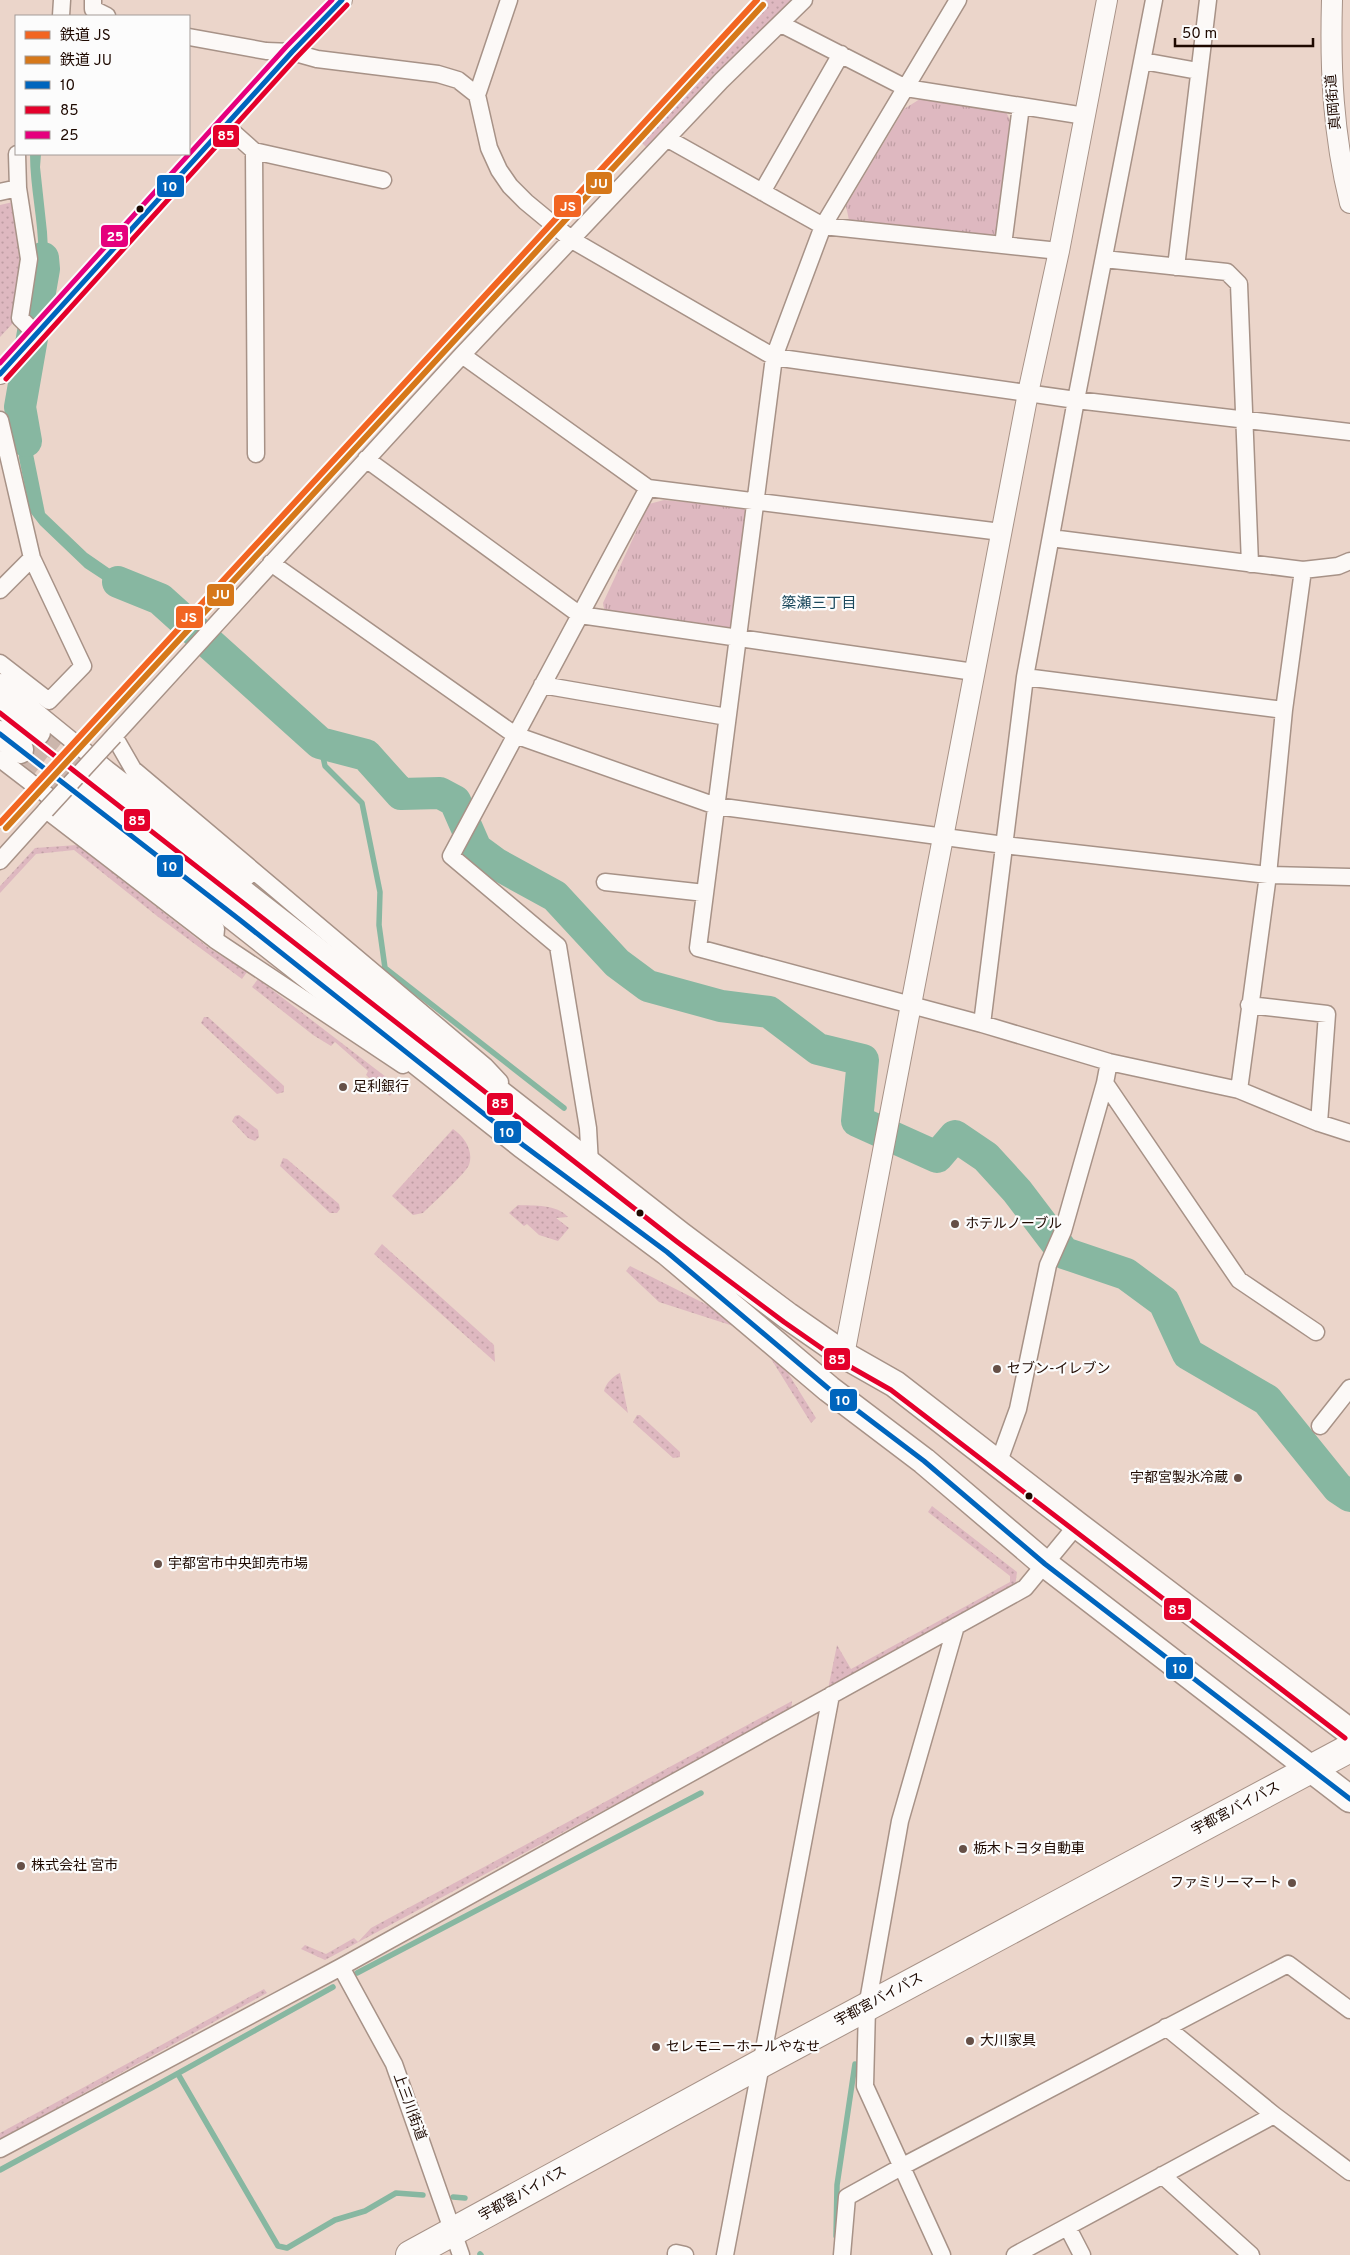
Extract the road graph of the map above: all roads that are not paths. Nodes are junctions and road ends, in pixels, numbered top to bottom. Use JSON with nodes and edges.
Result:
{"nodes":[{"id":1,"x":62,"y":0,"type":"edge"},
{"id":2,"x":93,"y":0,"type":"edge"},
{"id":3,"x":342,"y":0,"type":"edge"},
{"id":4,"x":509,"y":0,"type":"edge"},
{"id":5,"x":804,"y":0,"type":"edge"},
{"id":6,"x":958,"y":0,"type":"edge"},
{"id":7,"x":1107,"y":0,"type":"edge"},
{"id":8,"x":1154,"y":0,"type":"edge"},
{"id":9,"x":1208,"y":0,"type":"edge"},
{"id":10,"x":1332,"y":0,"type":"edge"},
{"id":11,"x":61,"y":15,"type":"edge"},
{"id":12,"x":105,"y":15,"type":"edge"},
{"id":13,"x":780,"y":24,"type":"junction"},
{"id":14,"x":190,"y":37,"type":"edge"},
{"id":15,"x":292,"y":52,"type":"junction"},
{"id":16,"x":841,"y":54,"type":"junction"},
{"id":17,"x":1143,"y":61,"type":"junction"},
{"id":18,"x":1198,"y":71,"type":"junction"},
{"id":19,"x":906,"y":88,"type":"junction"},
{"id":20,"x":478,"y":95,"type":"junction"},
{"id":21,"x":1021,"y":106,"type":"junction"},
{"id":22,"x":1085,"y":116,"type":"junction"},
{"id":23,"x":226,"y":126,"type":"junction"},
{"id":24,"x":668,"y":139,"type":"junction"},
{"id":25,"x":254,"y":151,"type":"junction"},
{"id":26,"x":17,"y":155,"type":"edge"},
{"id":27,"x":383,"y":180,"type":"dead end"},
{"id":28,"x":18,"y":188,"type":"junction"},
{"id":29,"x":0,"y":192,"type":"edge"},
{"id":30,"x":762,"y":192,"type":"junction"},
{"id":31,"x":1350,"y":203,"type":"edge"},
{"id":32,"x":823,"y":226,"type":"junction"},
{"id":33,"x":572,"y":240,"type":"junction"},
{"id":34,"x":1003,"y":246,"type":"junction"},
{"id":35,"x":1059,"y":251,"type":"junction"},
{"id":36,"x":1104,"y":259,"type":"junction"},
{"id":37,"x":1176,"y":267,"type":"junction"},
{"id":38,"x":37,"y":335,"type":"junction"},
{"id":39,"x":462,"y":355,"type":"junction"},
{"id":40,"x":774,"y":357,"type":"junction"},
{"id":41,"x":0,"y":374,"type":"edge"},
{"id":42,"x":1028,"y":393,"type":"junction"},
{"id":43,"x":1076,"y":400,"type":"junction"},
{"id":44,"x":1244,"y":419,"type":"junction"},
{"id":45,"x":0,"y":420,"type":"edge"},
{"id":46,"x":1350,"y":432,"type":"edge"},
{"id":47,"x":256,"y":454,"type":"dead end"},
{"id":48,"x":366,"y":459,"type":"junction"},
{"id":49,"x":648,"y":488,"type":"junction"},
{"id":50,"x":755,"y":502,"type":"junction"},
{"id":51,"x":1001,"y":532,"type":"junction"},
{"id":52,"x":1051,"y":538,"type":"junction"},
{"id":53,"x":32,"y":558,"type":"junction"},
{"id":54,"x":1350,"y":561,"type":"edge"},
{"id":55,"x":271,"y":563,"type":"junction"},
{"id":56,"x":1250,"y":564,"type":"junction"},
{"id":57,"x":1303,"y":570,"type":"junction"},
{"id":58,"x":0,"y":590,"type":"edge"},
{"id":59,"x":580,"y":615,"type":"junction"},
{"id":60,"x":737,"y":638,"type":"junction"},
{"id":61,"x":0,"y":663,"type":"edge"},
{"id":62,"x":974,"y":672,"type":"junction"},
{"id":63,"x":1025,"y":678,"type":"junction"},
{"id":64,"x":0,"y":682,"type":"edge"},
{"id":65,"x":542,"y":685,"type":"junction"},
{"id":66,"x":0,"y":703,"type":"edge"},
{"id":67,"x":1284,"y":710,"type":"junction"},
{"id":68,"x":727,"y":717,"type":"junction"},
{"id":69,"x":515,"y":735,"type":"junction"},
{"id":70,"x":114,"y":736,"type":"junction"},
{"id":71,"x":14,"y":744,"type":"edge"},
{"id":72,"x":716,"y":806,"type":"junction"},
{"id":73,"x":46,"y":810,"type":"junction"},
{"id":74,"x":943,"y":837,"type":"junction"},
{"id":75,"x":1004,"y":845,"type":"junction"},
{"id":76,"x":0,"y":861,"type":"edge"},
{"id":77,"x":1268,"y":875,"type":"junction"},
{"id":78,"x":1350,"y":877,"type":"edge"},
{"id":79,"x":268,"y":882,"type":"junction"},
{"id":80,"x":605,"y":882,"type":"dead end"},
{"id":81,"x":705,"y":892,"type":"junction"},
{"id":82,"x":240,"y":920,"type":"junction"},
{"id":83,"x":215,"y":940,"type":"junction"},
{"id":84,"x":911,"y":1005,"type":"junction"},
{"id":85,"x":1250,"y":1005,"type":"junction"},
{"id":86,"x":982,"y":1024,"type":"junction"},
{"id":87,"x":1109,"y":1062,"type":"junction"},
{"id":88,"x":1106,"y":1083,"type":"junction"},
{"id":89,"x":1239,"y":1090,"type":"junction"},
{"id":90,"x":1319,"y":1123,"type":"junction"},
{"id":91,"x":539,"y":1125,"type":"junction"},
{"id":92,"x":1350,"y":1132,"type":"edge"},
{"id":93,"x":590,"y":1164,"type":"junction"},
{"id":94,"x":1316,"y":1332,"type":"dead end"},
{"id":95,"x":844,"y":1355,"type":"junction"},
{"id":96,"x":1350,"y":1388,"type":"edge"},
{"id":97,"x":1320,"y":1426,"type":"dead end"},
{"id":98,"x":998,"y":1464,"type":"junction"},
{"id":99,"x":1077,"y":1525,"type":"junction"},
{"id":100,"x":1045,"y":1564,"type":"junction"},
{"id":101,"x":956,"y":1626,"type":"junction"},
{"id":102,"x":831,"y":1695,"type":"junction"},
{"id":103,"x":1350,"y":1732,"type":"edge"},
{"id":104,"x":1350,"y":1748,"type":"edge"},
{"id":105,"x":1310,"y":1769,"type":"junction"},
{"id":106,"x":1350,"y":1799,"type":"edge"},
{"id":107,"x":341,"y":1967,"type":"junction"},
{"id":108,"x":867,"y":2007,"type":"junction"},
{"id":109,"x":1350,"y":2010,"type":"edge"},
{"id":110,"x":1166,"y":2028,"type":"junction"},
{"id":111,"x":762,"y":2062,"type":"junction"},
{"id":112,"x":1274,"y":2115,"type":"junction"},
{"id":113,"x":0,"y":2150,"type":"edge"},
{"id":114,"x":903,"y":2166,"type":"junction"},
{"id":115,"x":1350,"y":2172,"type":"edge"},
{"id":116,"x":1162,"y":2175,"type":"junction"},
{"id":117,"x":1068,"y":2228,"type":"junction"},
{"id":118,"x":457,"y":2243,"type":"edge"},
{"id":119,"x":410,"y":2255,"type":"edge"},
{"id":120,"x":676,"y":2255,"type":"edge"},
{"id":121,"x":685,"y":2255,"type":"edge"},
{"id":122,"x":725,"y":2255,"type":"edge"},
{"id":123,"x":842,"y":2255,"type":"edge"},
{"id":124,"x":942,"y":2255,"type":"edge"},
{"id":125,"x":1015,"y":2255,"type":"edge"},
{"id":126,"x":1082,"y":2255,"type":"edge"},
{"id":127,"x":1250,"y":2255,"type":"edge"}],
"edges":[{"from":1,"to":11,"type":"street"},
{"from":2,"to":12,"type":"street"},
{"from":3,"to":15,"type":"street"},
{"from":4,"to":20,"type":"street"},
{"from":5,"to":13,"type":"street"},
{"from":6,"to":19,"type":"street"},
{"from":7,"to":22,"type":"street"},
{"from":8,"to":17,"type":"street"},
{"from":9,"to":18,"type":"street"},
{"from":10,"to":31,"type":"street","name":"真岡街道"},
{"from":13,"to":16,"type":"street"},
{"from":13,"to":24,"type":"street"},
{"from":14,"to":15,"type":"street"},
{"from":15,"to":20,"type":"street"},
{"from":15,"to":23,"type":"street"},
{"from":16,"to":19,"type":"street"},
{"from":16,"to":30,"type":"street"},
{"from":17,"to":18,"type":"street"},
{"from":17,"to":36,"type":"street"},
{"from":18,"to":37,"type":"street"},
{"from":19,"to":21,"type":"street"},
{"from":19,"to":32,"type":"street"},
{"from":20,"to":33,"type":"street"},
{"from":21,"to":22,"type":"street"},
{"from":21,"to":34,"type":"street"},
{"from":22,"to":35,"type":"street"},
{"from":23,"to":25,"type":"street"},
{"from":23,"to":38,"type":"street"},
{"from":24,"to":30,"type":"street"},
{"from":24,"to":33,"type":"street"},
{"from":25,"to":27,"type":"street"},
{"from":25,"to":47,"type":"street"},
{"from":26,"to":28,"type":"street"},
{"from":28,"to":29,"type":"street"},
{"from":28,"to":38,"type":"street"},
{"from":30,"to":32,"type":"street"},
{"from":32,"to":34,"type":"street"},
{"from":32,"to":40,"type":"street"},
{"from":33,"to":39,"type":"street"},
{"from":33,"to":40,"type":"street"},
{"from":34,"to":35,"type":"street"},
{"from":35,"to":42,"type":"street"},
{"from":36,"to":37,"type":"street"},
{"from":36,"to":43,"type":"street"},
{"from":37,"to":44,"type":"street"},
{"from":38,"to":41,"type":"street"},
{"from":39,"to":48,"type":"street"},
{"from":39,"to":49,"type":"street"},
{"from":40,"to":42,"type":"street"},
{"from":40,"to":50,"type":"street"},
{"from":42,"to":43,"type":"street"},
{"from":42,"to":51,"type":"street"},
{"from":43,"to":44,"type":"street"},
{"from":43,"to":52,"type":"street"},
{"from":44,"to":46,"type":"street"},
{"from":44,"to":56,"type":"street"},
{"from":45,"to":53,"type":"street"},
{"from":48,"to":55,"type":"street"},
{"from":48,"to":59,"type":"street"},
{"from":49,"to":50,"type":"street"},
{"from":49,"to":59,"type":"street"},
{"from":50,"to":51,"type":"street"},
{"from":50,"to":60,"type":"street"},
{"from":51,"to":62,"type":"street"},
{"from":52,"to":56,"type":"street"},
{"from":52,"to":63,"type":"street"},
{"from":53,"to":58,"type":"street"},
{"from":53,"to":61,"type":"street"},
{"from":54,"to":57,"type":"street"},
{"from":55,"to":69,"type":"street"},
{"from":55,"to":70,"type":"street"},
{"from":56,"to":57,"type":"street"},
{"from":57,"to":67,"type":"street"},
{"from":59,"to":60,"type":"street"},
{"from":59,"to":65,"type":"street"},
{"from":60,"to":62,"type":"street"},
{"from":60,"to":68,"type":"street"},
{"from":62,"to":74,"type":"street"},
{"from":63,"to":67,"type":"street"},
{"from":63,"to":75,"type":"street"},
{"from":64,"to":79,"type":"street"},
{"from":65,"to":68,"type":"street"},
{"from":65,"to":69,"type":"street"},
{"from":66,"to":71,"type":"main road"},
{"from":67,"to":77,"type":"street"},
{"from":68,"to":72,"type":"street"},
{"from":69,"to":72,"type":"street"},
{"from":69,"to":93,"type":"street"},
{"from":70,"to":73,"type":"street","bridge":true},
{"from":70,"to":79,"type":"street"},
{"from":71,"to":83,"type":"street"},
{"from":72,"to":74,"type":"street"},
{"from":72,"to":81,"type":"street"},
{"from":73,"to":76,"type":"street"},
{"from":73,"to":83,"type":"street"},
{"from":74,"to":75,"type":"street"},
{"from":74,"to":84,"type":"street"},
{"from":75,"to":77,"type":"street"},
{"from":75,"to":86,"type":"street"},
{"from":77,"to":78,"type":"street"},
{"from":77,"to":85,"type":"street"},
{"from":79,"to":91,"type":"street"},
{"from":80,"to":81,"type":"street"},
{"from":81,"to":84,"type":"street"},
{"from":82,"to":83,"type":"street"},
{"from":82,"to":91,"type":"main road"},
{"from":82,"to":100,"type":"main road"},
{"from":84,"to":86,"type":"street"},
{"from":84,"to":95,"type":"street"},
{"from":85,"to":89,"type":"street"},
{"from":85,"to":90,"type":"street"},
{"from":86,"to":87,"type":"street"},
{"from":87,"to":88,"type":"street"},
{"from":87,"to":89,"type":"street"},
{"from":88,"to":94,"type":"street"},
{"from":88,"to":98,"type":"street"},
{"from":89,"to":90,"type":"street"},
{"from":90,"to":92,"type":"street"},
{"from":91,"to":93,"type":"main road"},
{"from":93,"to":95,"type":"main road"},
{"from":95,"to":98,"type":"main road"},
{"from":96,"to":97,"type":"street"},
{"from":98,"to":99,"type":"main road"},
{"from":99,"to":100,"type":"street"},
{"from":99,"to":103,"type":"main road"},
{"from":100,"to":101,"type":"street"},
{"from":100,"to":105,"type":"main road"},
{"from":101,"to":102,"type":"street"},
{"from":101,"to":108,"type":"street"},
{"from":102,"to":107,"type":"street"},
{"from":102,"to":111,"type":"street"},
{"from":104,"to":105,"type":"highway","name":"宇都宮バイパス"},
{"from":105,"to":106,"type":"main road"},
{"from":105,"to":108,"type":"highway","name":"宇都宮バイパス"},
{"from":107,"to":113,"type":"street"},
{"from":107,"to":118,"type":"street","name":"上三川街道"},
{"from":108,"to":111,"type":"highway","name":"宇都宮バイパス"},
{"from":108,"to":114,"type":"street"},
{"from":109,"to":110,"type":"street"},
{"from":110,"to":112,"type":"street"},
{"from":110,"to":114,"type":"street"},
{"from":111,"to":118,"type":"highway","name":"宇都宮バイパス"},
{"from":111,"to":122,"type":"street"},
{"from":112,"to":115,"type":"street"},
{"from":112,"to":116,"type":"street"},
{"from":114,"to":123,"type":"street"},
{"from":114,"to":124,"type":"street"},
{"from":116,"to":117,"type":"street"},
{"from":116,"to":127,"type":"street"},
{"from":117,"to":125,"type":"street"},
{"from":117,"to":126,"type":"street"},
{"from":118,"to":119,"type":"highway","name":"宇都宮バイパス"},
{"from":120,"to":121,"type":"street"}]}
